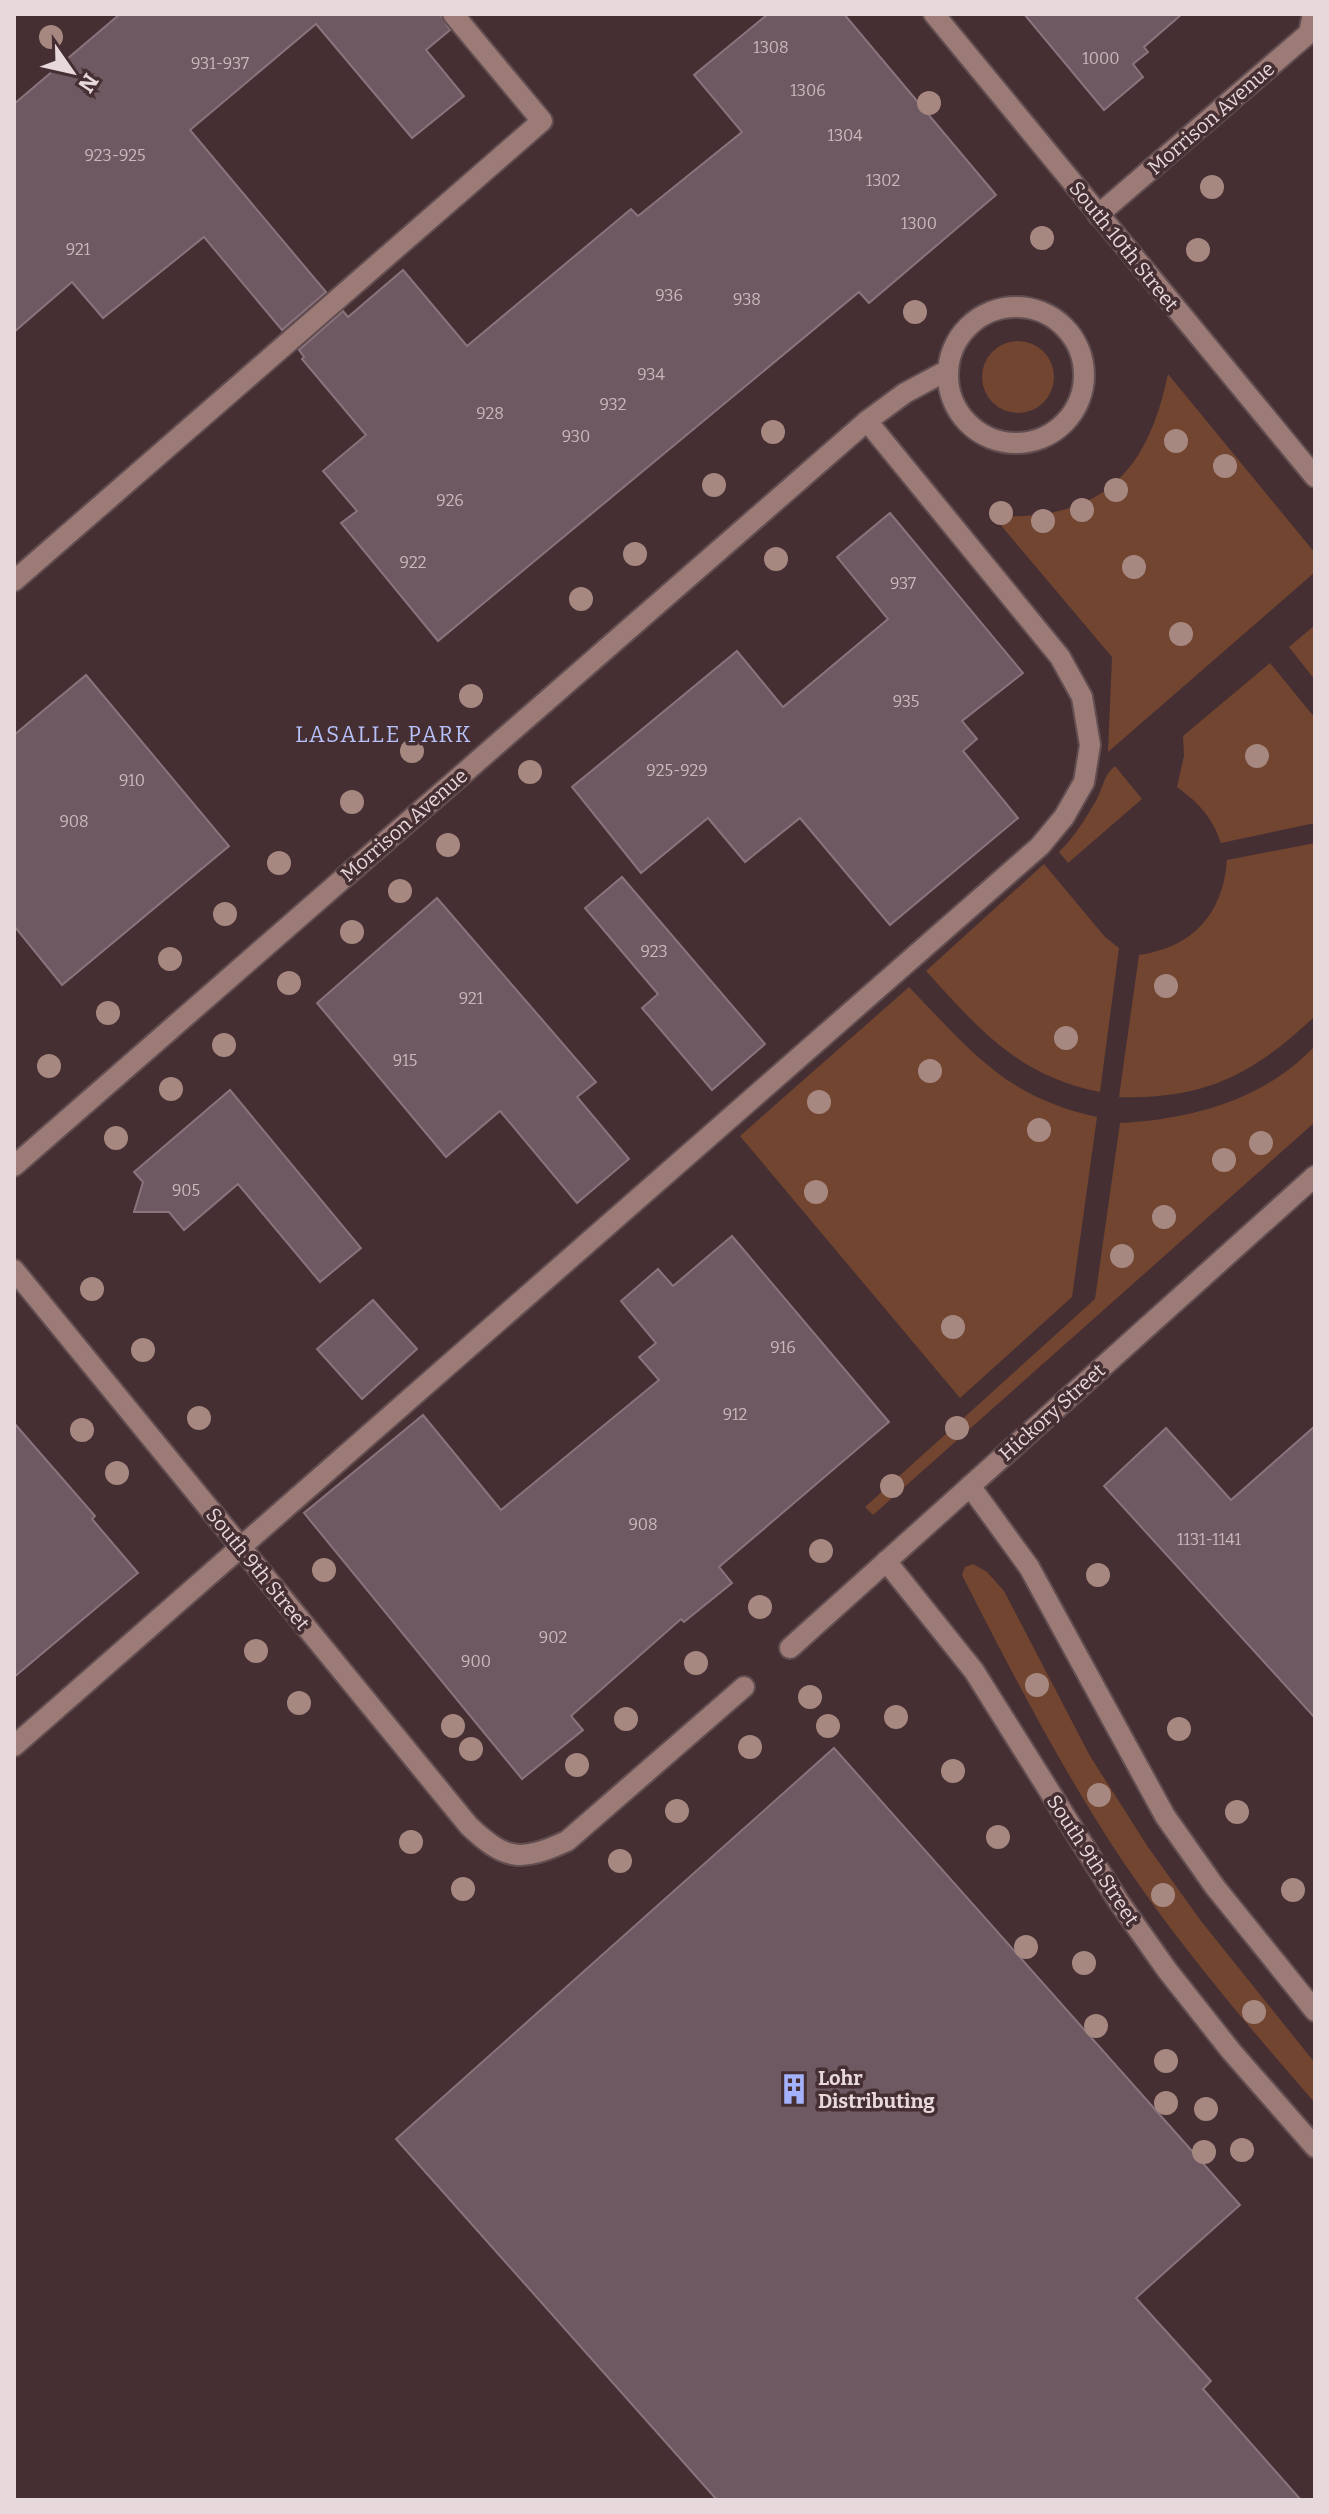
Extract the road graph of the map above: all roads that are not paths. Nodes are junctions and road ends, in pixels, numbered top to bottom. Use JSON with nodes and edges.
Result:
{"nodes":[{"id":1,"x":453,"y":14,"type":"edge"},
{"id":2,"x":934,"y":14,"type":"edge"},
{"id":3,"x":1313,"y":14,"type":"edge"},
{"id":4,"x":1098,"y":215,"type":"junction"},
{"id":5,"x":948,"y":370,"type":"junction"},
{"id":6,"x":867,"y":421,"type":"junction"},
{"id":7,"x":1315,"y":477,"type":"edge"},
{"id":8,"x":14,"y":581,"type":"edge"},
{"id":9,"x":14,"y":1166,"type":"edge"},
{"id":10,"x":1315,"y":1176,"type":"edge"},
{"id":11,"x":14,"y":1270,"type":"edge"},
{"id":12,"x":970,"y":1486,"type":"junction"},
{"id":13,"x":240,"y":1547,"type":"junction"},
{"id":14,"x":886,"y":1561,"type":"junction"},
{"id":15,"x":790,"y":1648,"type":"dead end"},
{"id":16,"x":744,"y":1687,"type":"dead end"},
{"id":17,"x":14,"y":1746,"type":"edge"},
{"id":18,"x":1315,"y":2011,"type":"edge"},
{"id":19,"x":1315,"y":2147,"type":"edge"}],
"edges":[{"from":1,"to":8,"type":"street"},
{"from":2,"to":4,"type":"street","name":"South 10th Street"},
{"from":3,"to":4,"type":"street","name":"Morrison Avenue"},
{"from":4,"to":7,"type":"street","name":"South 10th Street"},
{"from":5,"to":5,"type":"street"},
{"from":5,"to":6,"type":"street","name":"Morrison Avenue"},
{"from":6,"to":9,"type":"street","name":"Morrison Avenue"},
{"from":6,"to":13,"type":"street"},
{"from":10,"to":12,"type":"street","name":"Hickory Street"},
{"from":11,"to":13,"type":"street","name":"South 9th Street"},
{"from":12,"to":14,"type":"street","name":"Hickory Street"},
{"from":12,"to":18,"type":"street"},
{"from":13,"to":16,"type":"street","name":"South 9th Street"},
{"from":13,"to":17,"type":"street"},
{"from":14,"to":15,"type":"street","name":"Hickory Street"},
{"from":14,"to":19,"type":"street","name":"South 9th Street"}]}
